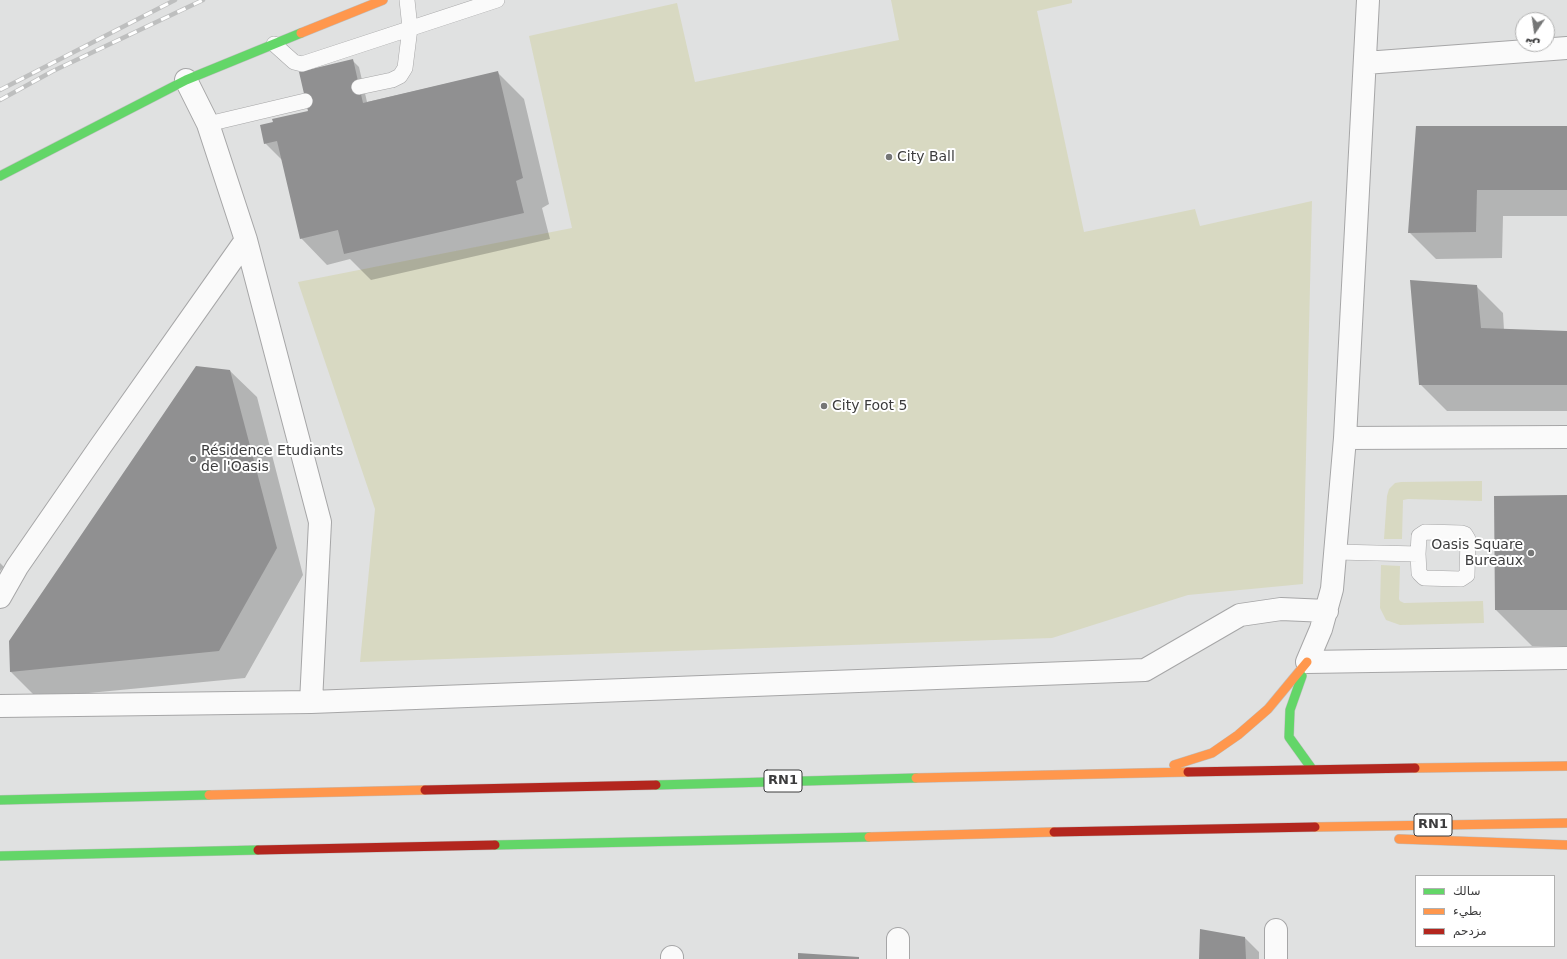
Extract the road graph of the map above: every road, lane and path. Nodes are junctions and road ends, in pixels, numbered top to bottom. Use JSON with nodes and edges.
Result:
{"nodes":[{"id":1,"x":383,"y":0,"type":"edge"},
{"id":2,"x":407,"y":0,"type":"edge"},
{"id":3,"x":497,"y":0,"type":"edge"},
{"id":4,"x":1368,"y":0,"type":"edge"},
{"id":5,"x":410,"y":28,"type":"junction"},
{"id":6,"x":274,"y":44,"type":"junction"},
{"id":7,"x":1567,"y":48,"type":"edge"},
{"id":8,"x":1365,"y":63,"type":"junction"},
{"id":9,"x":186,"y":80,"type":"junction"},
{"id":10,"x":359,"y":87,"type":"dead end"},
{"id":11,"x":305,"y":101,"type":"dead end"},
{"id":12,"x":208,"y":124,"type":"junction"},
{"id":13,"x":0,"y":176,"type":"edge"},
{"id":14,"x":246,"y":240,"type":"junction"},
{"id":15,"x":1567,"y":437,"type":"edge"},
{"id":16,"x":1345,"y":438,"type":"junction"},
{"id":17,"x":1336,"y":552,"type":"junction"},
{"id":18,"x":1418,"y":554,"type":"dead end"},
{"id":19,"x":0,"y":597,"type":"edge"},
{"id":20,"x":1327,"y":611,"type":"junction"},
{"id":21,"x":1567,"y":658,"type":"edge"},
{"id":22,"x":1307,"y":662,"type":"junction"},
{"id":23,"x":311,"y":702,"type":"junction"},
{"id":24,"x":0,"y":706,"type":"edge"},
{"id":25,"x":1567,"y":766,"type":"edge"},
{"id":26,"x":1312,"y":769,"type":"junction"},
{"id":27,"x":1149,"y":772,"type":"junction"},
{"id":28,"x":0,"y":800,"type":"edge"},
{"id":29,"x":1567,"y":823,"type":"edge"},
{"id":30,"x":1299,"y":827,"type":"junction"},
{"id":31,"x":1349,"y":836,"type":"dead end"},
{"id":32,"x":1393,"y":839,"type":"dead end"},
{"id":33,"x":1567,"y":845,"type":"edge"},
{"id":34,"x":0,"y":856,"type":"edge"},
{"id":35,"x":1276,"y":930,"type":"dead end"},
{"id":36,"x":1276,"y":959,"type":"edge"}],
"edges":[{"from":1,"to":6,"type":"main road"},
{"from":2,"to":5,"type":"lane"},
{"from":3,"to":5,"type":"lane"},
{"from":4,"to":8,"type":"street"},
{"from":5,"to":6,"type":"lane"},
{"from":5,"to":10,"type":"lane"},
{"from":6,"to":9,"type":"main road"},
{"from":7,"to":8,"type":"street"},
{"from":8,"to":16,"type":"street"},
{"from":9,"to":12,"type":"street"},
{"from":9,"to":13,"type":"main road"},
{"from":11,"to":12,"type":"lane"},
{"from":12,"to":14,"type":"street"},
{"from":14,"to":19,"type":"street"},
{"from":14,"to":23,"type":"street"},
{"from":15,"to":16,"type":"street"},
{"from":16,"to":17,"type":"street"},
{"from":17,"to":18,"type":"lane"},
{"from":17,"to":20,"type":"street"},
{"from":20,"to":22,"type":"street"},
{"from":20,"to":23,"type":"street"},
{"from":21,"to":22,"type":"street"},
{"from":22,"to":26,"type":"main road"},
{"from":22,"to":27,"type":"main road"},
{"from":23,"to":24,"type":"street"},
{"from":25,"to":26,"type":"main road","number":"RN1"},
{"from":26,"to":27,"type":"main road","number":"RN1"},
{"from":27,"to":28,"type":"main road","number":"RN1"},
{"from":29,"to":30,"type":"main road","number":"RN1"},
{"from":30,"to":31,"type":"main road"},
{"from":30,"to":34,"type":"main road","number":"RN1"},
{"from":32,"to":33,"type":"main road"},
{"from":35,"to":36,"type":"street"}]}
